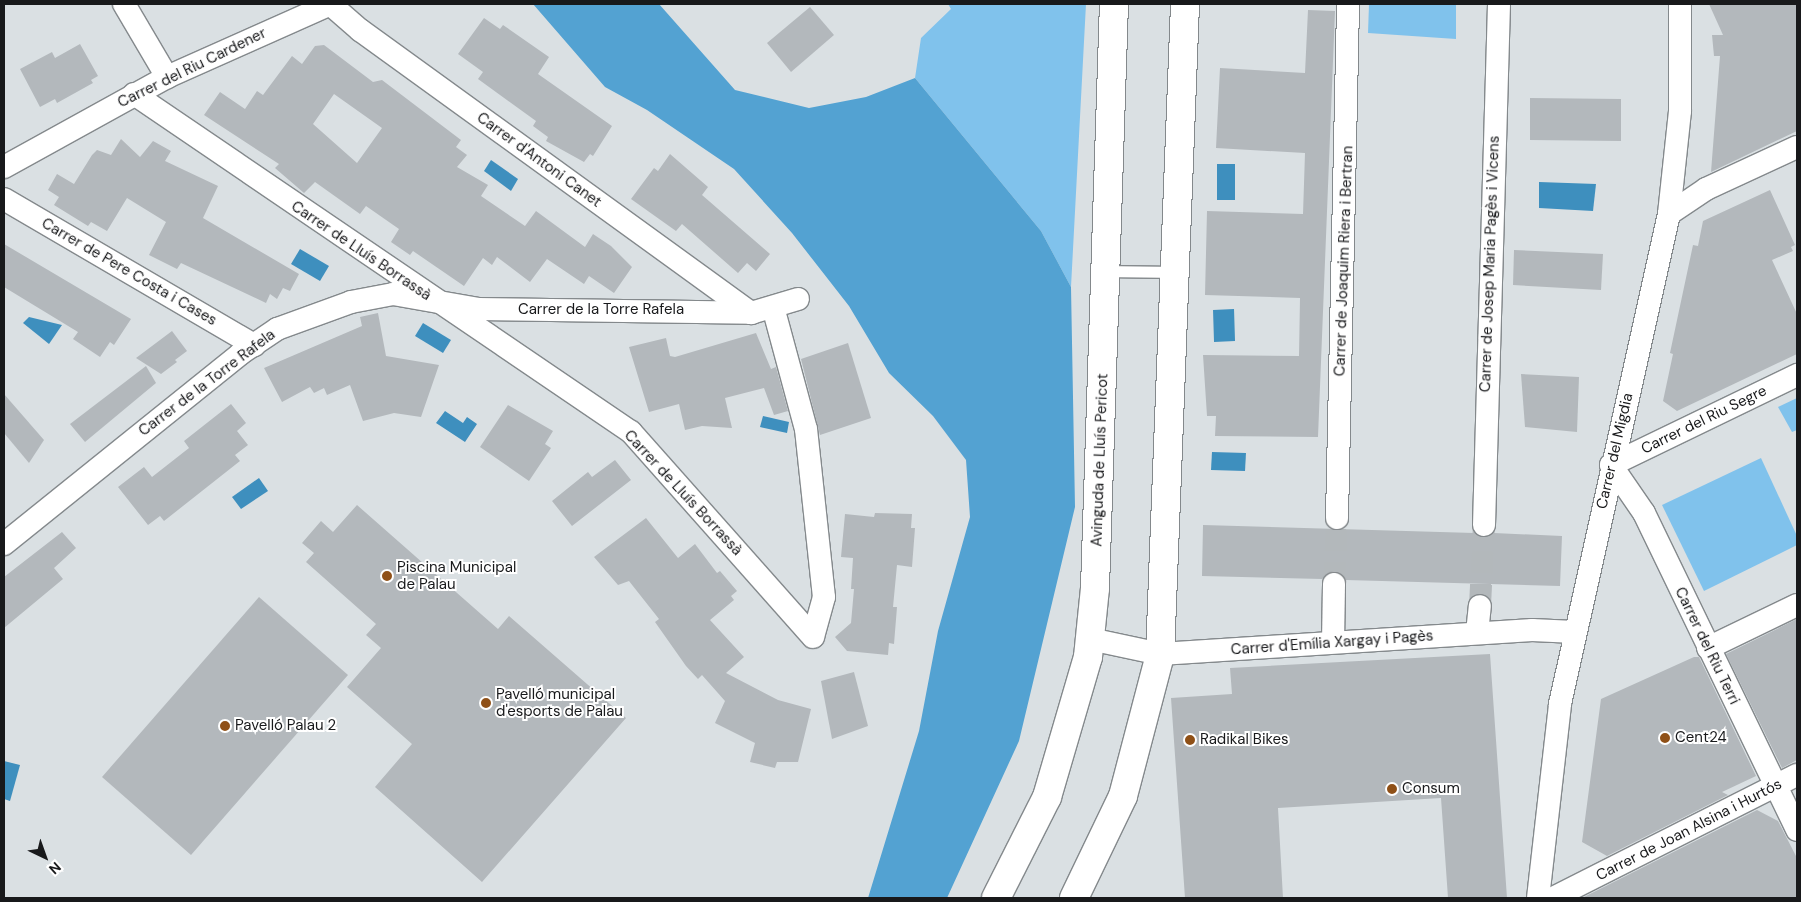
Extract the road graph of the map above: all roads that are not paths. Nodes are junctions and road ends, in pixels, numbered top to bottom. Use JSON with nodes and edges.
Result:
{"nodes":[{"id":1,"x":124,"y":4,"type":"edge"},
{"id":2,"x":331,"y":4,"type":"edge"},
{"id":3,"x":1114,"y":4,"type":"edge"},
{"id":4,"x":1185,"y":4,"type":"edge"},
{"id":5,"x":1348,"y":4,"type":"edge"},
{"id":6,"x":1499,"y":4,"type":"edge"},
{"id":7,"x":1680,"y":4,"type":"edge"},
{"id":8,"x":167,"y":76,"type":"junction"},
{"id":9,"x":134,"y":94,"type":"junction"},
{"id":10,"x":1797,"y":147,"type":"edge"},
{"id":11,"x":4,"y":167,"type":"edge"},
{"id":12,"x":4,"y":200,"type":"edge"},
{"id":13,"x":1669,"y":214,"type":"junction"},
{"id":14,"x":1106,"y":271,"type":"junction"},
{"id":15,"x":1176,"y":272,"type":"junction"},
{"id":16,"x":798,"y":299,"type":"dead end"},
{"id":17,"x":434,"y":300,"type":"junction"},
{"id":18,"x":773,"y":307,"type":"junction"},
{"id":19,"x":751,"y":313,"type":"junction"},
{"id":20,"x":254,"y":345,"type":"junction"},
{"id":21,"x":1797,"y":375,"type":"edge"},
{"id":22,"x":1611,"y":465,"type":"junction"},
{"id":23,"x":1337,"y":518,"type":"tunnel mouth"},
{"id":24,"x":1484,"y":525,"type":"tunnel mouth"},
{"id":25,"x":4,"y":544,"type":"edge"},
{"id":26,"x":1334,"y":584,"type":"tunnel mouth"},
{"id":27,"x":1797,"y":605,"type":"edge"},
{"id":28,"x":1480,"y":606,"type":"tunnel mouth"},
{"id":29,"x":1575,"y":632,"type":"junction"},
{"id":30,"x":1477,"y":633,"type":"junction"},
{"id":31,"x":1090,"y":639,"type":"junction"},
{"id":32,"x":1333,"y":642,"type":"junction"},
{"id":33,"x":1708,"y":648,"type":"junction"},
{"id":34,"x":1160,"y":654,"type":"junction"},
{"id":35,"x":1797,"y":775,"type":"edge"},
{"id":36,"x":1775,"y":786,"type":"junction"},
{"id":37,"x":1797,"y":830,"type":"edge"},
{"id":38,"x":996,"y":898,"type":"edge"},
{"id":39,"x":1074,"y":898,"type":"edge"},
{"id":40,"x":1538,"y":898,"type":"edge"},
{"id":41,"x":1554,"y":898,"type":"edge"}],
"edges":[{"from":1,"to":8,"type":"street"},
{"from":2,"to":8,"type":"street","name":"Carrer del Riu Cardener"},
{"from":2,"to":19,"type":"street","name":"Carrer d'Antoni Canet"},
{"from":3,"to":14,"type":"street","name":"Avinguda de Lluís Pericot"},
{"from":4,"to":15,"type":"street"},
{"from":5,"to":23,"type":"street","name":"Carrer de Joaquim Riera i Bertran"},
{"from":6,"to":24,"type":"street","name":"Carrer de Josep Maria Pagès i Vicens"},
{"from":7,"to":13,"type":"street","name":"Carrer del Migdia"},
{"from":8,"to":9,"type":"street","name":"Carrer del Riu Cardener"},
{"from":9,"to":11,"type":"street","name":"Carrer del Riu Cardener"},
{"from":9,"to":17,"type":"street","name":"Carrer de Lluís Borrassà"},
{"from":10,"to":13,"type":"street"},
{"from":12,"to":20,"type":"street","name":"Carrer de Pere Costa i Cases"},
{"from":13,"to":22,"type":"street","name":"Carrer del Migdia"},
{"from":14,"to":15,"type":"lane"},
{"from":14,"to":31,"type":"street","name":"Avinguda de Lluís Pericot"},
{"from":15,"to":34,"type":"street"},
{"from":16,"to":18,"type":"street","name":"Carrer de la Torre Rafela"},
{"from":17,"to":18,"type":"street","name":"Carrer de Lluís Borrassà"},
{"from":17,"to":19,"type":"street","name":"Carrer de la Torre Rafela"},
{"from":17,"to":20,"type":"street","name":"Carrer de la Torre Rafela"},
{"from":18,"to":19,"type":"street","name":"Carrer de la Torre Rafela"},
{"from":20,"to":25,"type":"street","name":"Carrer de la Torre Rafela"},
{"from":21,"to":22,"type":"street","name":"Carrer del Riu Segre"},
{"from":22,"to":29,"type":"street","name":"Carrer del Migdia"},
{"from":22,"to":33,"type":"street","name":"Carrer del Riu Terri"},
{"from":26,"to":32,"type":"street"},
{"from":27,"to":33,"type":"street"},
{"from":28,"to":30,"type":"street"},
{"from":29,"to":30,"type":"street","name":"Carrer d'Emília Xargay i Pagès"},
{"from":29,"to":40,"type":"street","name":"Carrer del Migdia"},
{"from":30,"to":32,"type":"street","name":"Carrer d'Emília Xargay i Pagès"},
{"from":31,"to":34,"type":"street","name":"Carrer d'Emília Xargay i Pagès"},
{"from":31,"to":38,"type":"street","name":"Avinguda de Lluís Pericot"},
{"from":32,"to":34,"type":"street","name":"Carrer d'Emília Xargay i Pagès"},
{"from":33,"to":36,"type":"street","name":"Carrer del Riu Terri"},
{"from":34,"to":39,"type":"street"},
{"from":35,"to":36,"type":"street","name":"Carrer de Joan Alsina i Hurtós"},
{"from":36,"to":37,"type":"street","name":"Carrer del Riu Terri"},
{"from":36,"to":41,"type":"street","name":"Carrer de Joan Alsina i Hurtós"}]}
